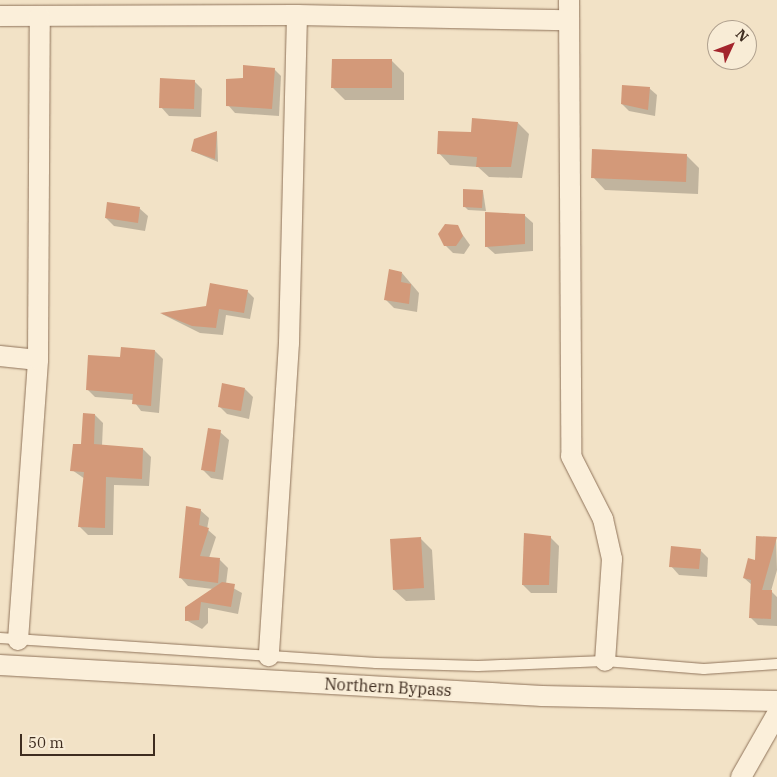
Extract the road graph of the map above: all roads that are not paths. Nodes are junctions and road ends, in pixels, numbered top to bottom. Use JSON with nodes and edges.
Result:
{"nodes":[{"id":1,"x":569,"y":0,"type":"edge"},
{"id":2,"x":0,"y":16,"type":"edge"},
{"id":3,"x":40,"y":16,"type":"junction"},
{"id":4,"x":297,"y":16,"type":"junction"},
{"id":5,"x":567,"y":20,"type":"junction"},
{"id":6,"x":0,"y":356,"type":"edge"},
{"id":7,"x":38,"y":360,"type":"junction"},
{"id":8,"x":9,"y":639,"type":"edge"},
{"id":9,"x":270,"y":656,"type":"junction"},
{"id":10,"x":605,"y":660,"type":"junction"},
{"id":11,"x":777,"y":664,"type":"edge"},
{"id":12,"x":0,"y":665,"type":"edge"},
{"id":13,"x":777,"y":701,"type":"edge"},
{"id":14,"x":777,"y":714,"type":"edge"},
{"id":15,"x":741,"y":777,"type":"edge"}],
"edges":[{"from":1,"to":5,"type":"street"},
{"from":2,"to":3,"type":"street"},
{"from":3,"to":4,"type":"street"},
{"from":3,"to":7,"type":"street"},
{"from":4,"to":5,"type":"street"},
{"from":4,"to":9,"type":"street"},
{"from":5,"to":10,"type":"street"},
{"from":6,"to":7,"type":"street"},
{"from":7,"to":8,"type":"street"},
{"from":8,"to":9,"type":"lane"},
{"from":9,"to":10,"type":"lane"},
{"from":10,"to":11,"type":"lane"},
{"from":12,"to":13,"type":"street","name":"Northern Bypass"},
{"from":14,"to":15,"type":"street"}]}
